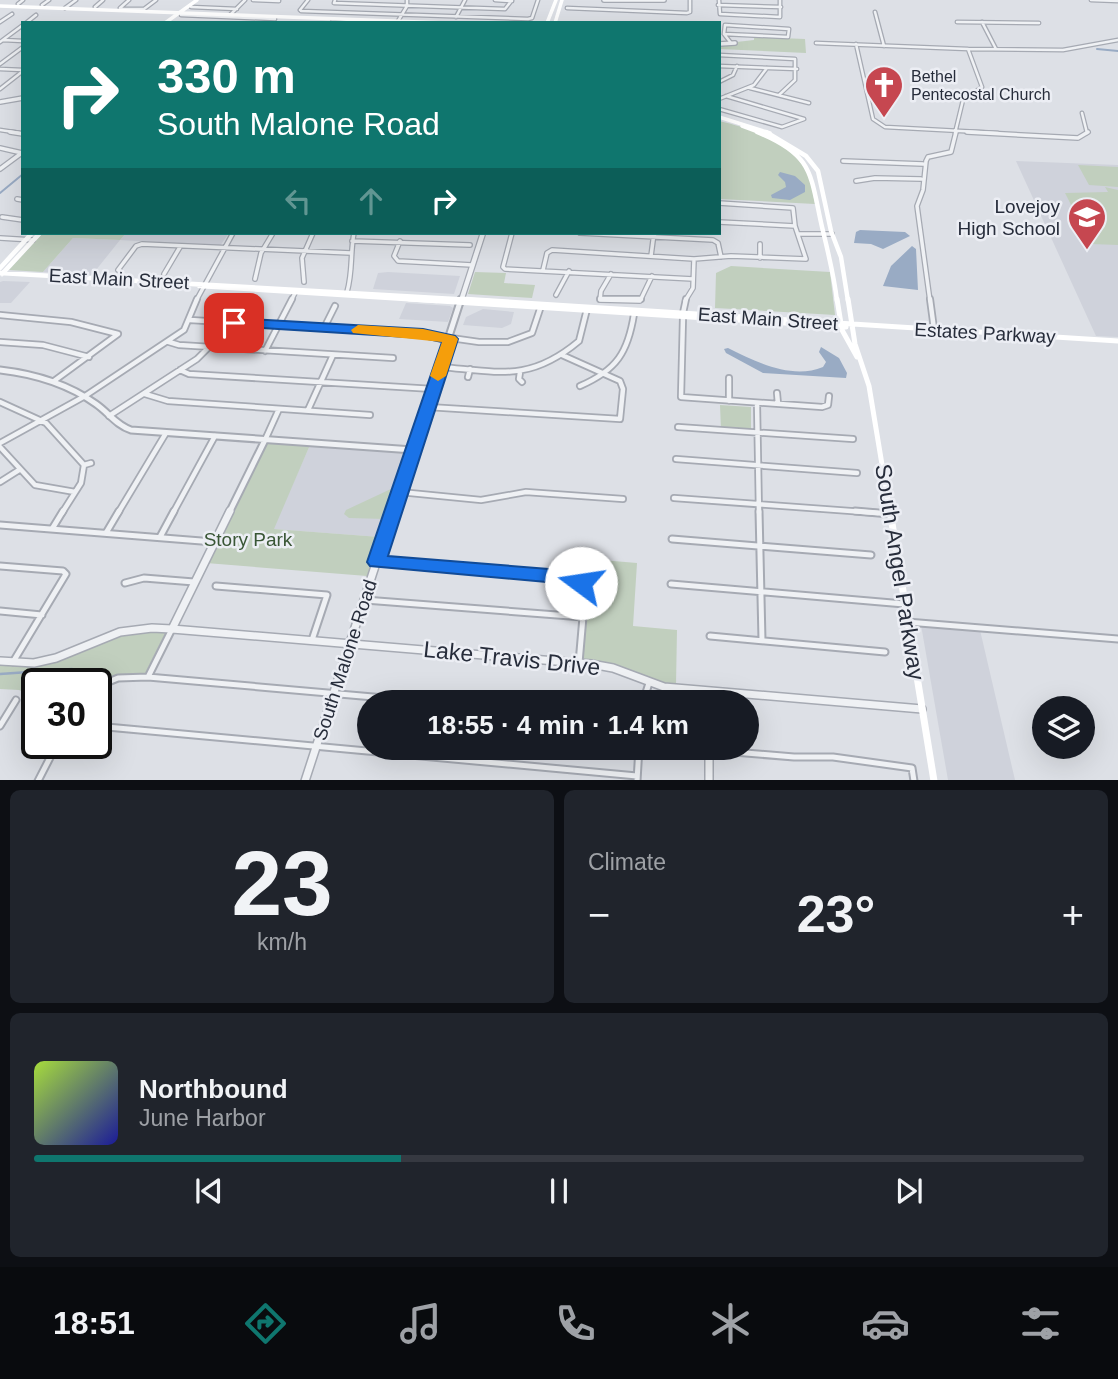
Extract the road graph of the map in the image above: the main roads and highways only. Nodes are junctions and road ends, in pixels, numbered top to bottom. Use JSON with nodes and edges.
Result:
{"nodes":[{"id":1,"x":192,"y":0,"type":"edge"},
{"id":2,"x":197,"y":0,"type":"edge"},
{"id":3,"x":556,"y":0,"type":"edge"},
{"id":4,"x":562,"y":0,"type":"edge"},
{"id":5,"x":554,"y":6,"type":"junction"},
{"id":6,"x":0,"y":7,"type":"edge"},
{"id":7,"x":173,"y":14,"type":"junction"},
{"id":8,"x":557,"y":14,"type":"junction"},
{"id":9,"x":230,"y":16,"type":"junction"},
{"id":10,"x":283,"y":20,"type":"edge"},
{"id":11,"x":163,"y":21,"type":"edge"},
{"id":12,"x":167,"y":21,"type":"edge"},
{"id":13,"x":333,"y":21,"type":"edge"},
{"id":14,"x":548,"y":21,"type":"edge"},
{"id":15,"x":555,"y":21,"type":"edge"},
{"id":16,"x":721,"y":120,"type":"edge"},
{"id":17,"x":721,"y":120,"type":"edge"},
{"id":18,"x":30,"y":235,"type":"edge"},
{"id":19,"x":38,"y":235,"type":"edge"},
{"id":20,"x":832,"y":235,"type":"joint"},
{"id":21,"x":0,"y":273,"type":"edge"},
{"id":22,"x":76,"y":279,"type":"junction"},
{"id":23,"x":156,"y":281,"type":"junction"},
{"id":24,"x":118,"y":282,"type":"junction"},
{"id":25,"x":204,"y":285,"type":"junction"},
{"id":26,"x":345,"y":294,"type":"junction"},
{"id":27,"x":462,"y":301,"type":"junction"},
{"id":28,"x":587,"y":309,"type":"junction"},
{"id":29,"x":683,"y":315,"type":"junction"},
{"id":30,"x":794,"y":320,"type":"junction"},
{"id":31,"x":762,"y":322,"type":"junction"},
{"id":32,"x":840,"y":325,"type":"junction"},
{"id":33,"x":852,"y":326,"type":"junction"},
{"id":34,"x":1118,"y":341,"type":"edge"},
{"id":35,"x":863,"y":365,"type":"junction"},
{"id":36,"x":934,"y":780,"type":"edge"}],
"edges":[{"from":1,"to":7,"type":"main road"},
{"from":2,"to":7,"type":"main road"},
{"from":3,"to":5,"type":"main road"},
{"from":4,"to":8,"type":"main road"},
{"from":5,"to":8,"type":"main road"},
{"from":5,"to":14,"type":"main road"},
{"from":6,"to":7,"type":"main road"},
{"from":7,"to":9,"type":"main road"},
{"from":7,"to":9,"type":"main road"},
{"from":7,"to":11,"type":"main road"},
{"from":7,"to":12,"type":"main road"},
{"from":8,"to":15,"type":"main road"},
{"from":9,"to":10,"type":"main road"},
{"from":9,"to":10,"type":"main road"},
{"from":10,"to":13,"type":"main road"},
{"from":16,"to":32,"type":"main road"},
{"from":17,"to":20,"type":"main road"},
{"from":18,"to":21,"type":"main road"},
{"from":19,"to":21,"type":"main road"},
{"from":20,"to":33,"type":"main road","name":"South Angel Parkway"},
{"from":21,"to":22,"type":"main road","name":"East Main Street"},
{"from":22,"to":23,"type":"main road","name":"East Main Street"},
{"from":22,"to":24,"type":"main road","name":"East Main Street"},
{"from":23,"to":24,"type":"main road"},
{"from":23,"to":25,"type":"main road","name":"East Main Street"},
{"from":24,"to":25,"type":"main road","name":"East Main Street"},
{"from":25,"to":26,"type":"main road","name":"East Main Street"},
{"from":25,"to":26,"type":"main road","name":"East Main Street"},
{"from":26,"to":27,"type":"main road","name":"East Main Street"},
{"from":27,"to":28,"type":"main road","name":"East Main Street"},
{"from":27,"to":28,"type":"main road","name":"East Main Street"},
{"from":28,"to":29,"type":"main road","name":"East Main Street"},
{"from":28,"to":29,"type":"main road","name":"East Main Street"},
{"from":29,"to":30,"type":"main road","name":"East Main Street"},
{"from":29,"to":31,"type":"main road","name":"East Main Street"},
{"from":30,"to":31,"type":"main road"},
{"from":30,"to":32,"type":"main road","name":"East Main Street"},
{"from":31,"to":32,"type":"main road","name":"East Main Street"},
{"from":32,"to":33,"type":"main road","name":"East Main Street"},
{"from":32,"to":35,"type":"main road"},
{"from":33,"to":34,"type":"main road","name":"Estates Parkway"},
{"from":33,"to":35,"type":"main road","name":"South Angel Parkway"},
{"from":35,"to":36,"type":"main road","name":"South Angel Parkway"}]}
